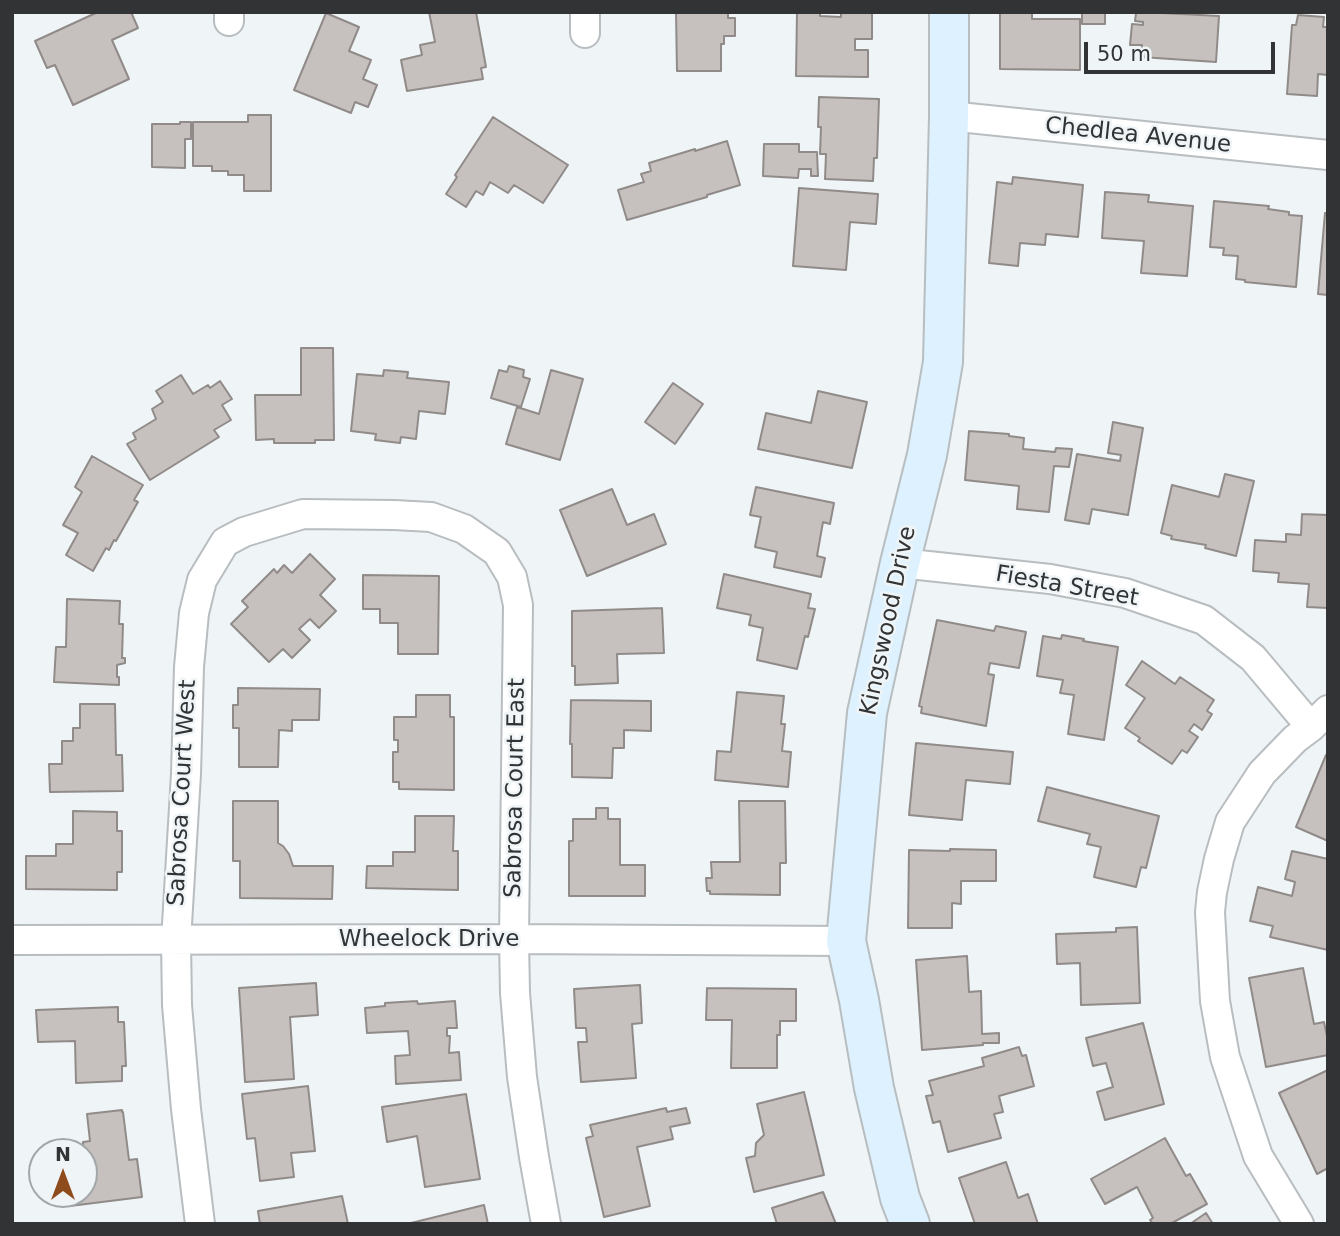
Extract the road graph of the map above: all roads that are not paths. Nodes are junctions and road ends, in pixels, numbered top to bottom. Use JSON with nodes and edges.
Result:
{"nodes":[{"id":1,"x":949,"y":12,"type":"edge"},
{"id":2,"x":949,"y":116,"type":"junction"},
{"id":3,"x":1328,"y":155,"type":"edge"},
{"id":4,"x":394,"y":515,"type":"joint"},
{"id":5,"x":900,"y":564,"type":"junction"},
{"id":6,"x":1319,"y":719,"type":"edge"},
{"id":7,"x":514,"y":939,"type":"junction"},
{"id":8,"x":12,"y":940,"type":"edge"},
{"id":9,"x":176,"y":941,"type":"junction"},
{"id":10,"x":846,"y":942,"type":"junction"},
{"id":11,"x":200,"y":1224,"type":"edge"},
{"id":12,"x":546,"y":1224,"type":"edge"},
{"id":13,"x":910,"y":1224,"type":"edge"},
{"id":14,"x":1299,"y":1224,"type":"edge"}],
"edges":[{"from":1,"to":2,"type":"street","name":"Kingswood Drive"},
{"from":2,"to":3,"type":"street","name":"Chedlea Avenue"},
{"from":2,"to":5,"type":"street","name":"Kingswood Drive"},
{"from":4,"to":7,"type":"street","name":"Sabrosa Court East"},
{"from":4,"to":9,"type":"street","name":"Sabrosa Court West"},
{"from":5,"to":6,"type":"street","name":"Fiesta Street"},
{"from":5,"to":10,"type":"street","name":"Kingswood Drive"},
{"from":6,"to":14,"type":"street"},
{"from":7,"to":9,"type":"street","name":"Wheelock Drive"},
{"from":7,"to":10,"type":"street","name":"Wheelock Drive"},
{"from":7,"to":12,"type":"street","name":"Sabrosa Court East"},
{"from":8,"to":9,"type":"street","name":"Wheelock Drive"},
{"from":9,"to":11,"type":"street","name":"Sabrosa Court West"},
{"from":10,"to":13,"type":"street","name":"Kingswood Drive"}]}
